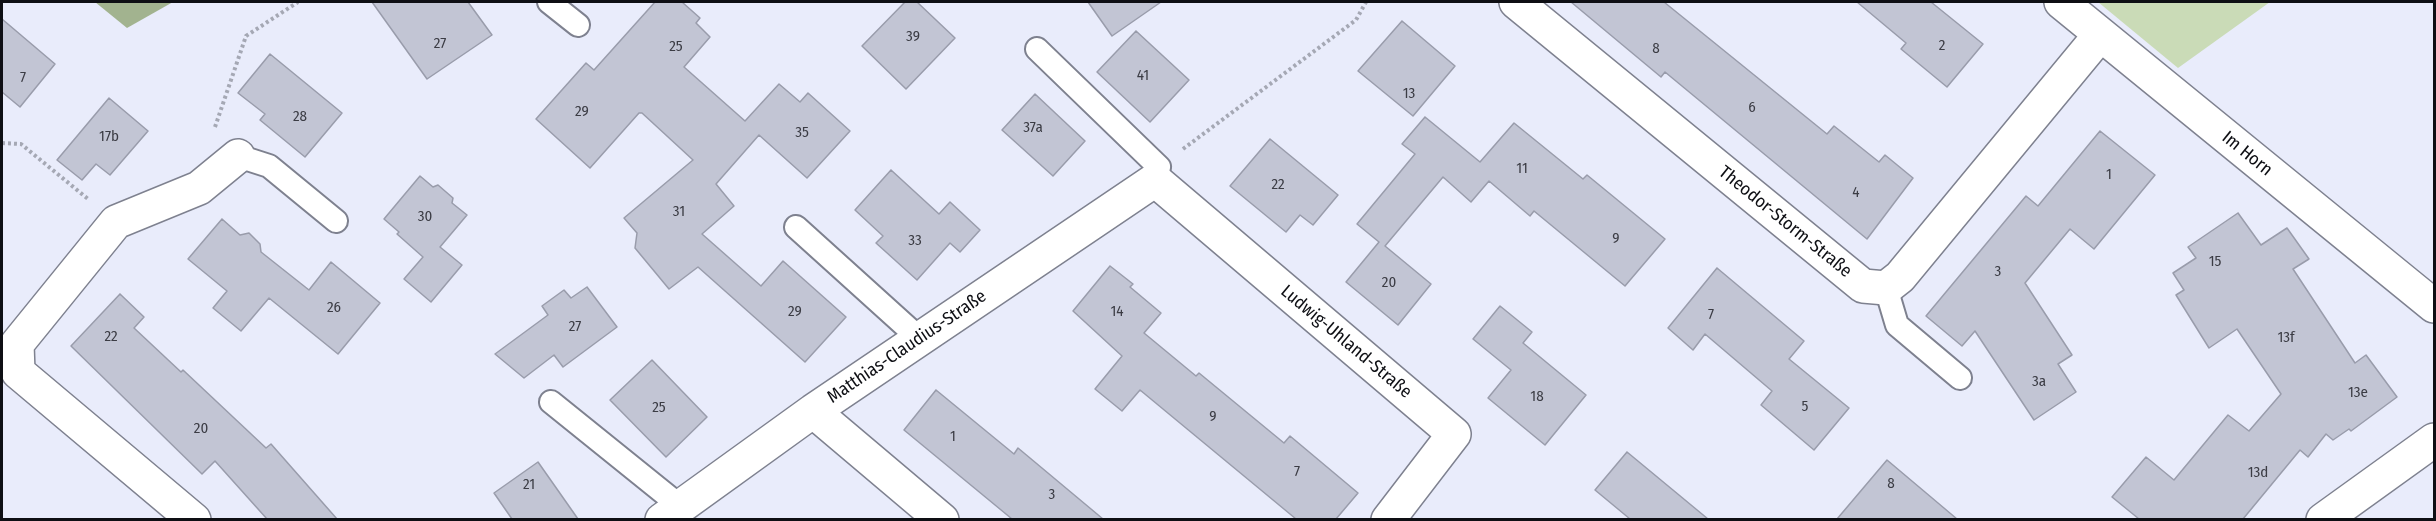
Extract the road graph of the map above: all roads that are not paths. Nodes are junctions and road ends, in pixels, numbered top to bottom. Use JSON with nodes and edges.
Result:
{"nodes":[{"id":1,"x":549,"y":2,"type":"edge"},
{"id":2,"x":1516,"y":2,"type":"edge"},
{"id":3,"x":2061,"y":2,"type":"edge"},
{"id":4,"x":578,"y":25,"type":"dead end"},
{"id":5,"x":2100,"y":35,"type":"junction"},
{"id":6,"x":1037,"y":49,"type":"dead end"},
{"id":7,"x":238,"y":156,"type":"joint"},
{"id":8,"x":1157,"y":174,"type":"junction"},
{"id":9,"x":336,"y":221,"type":"dead end"},
{"id":10,"x":796,"y":227,"type":"dead end"},
{"id":11,"x":1886,"y":288,"type":"junction"},
{"id":12,"x":2434,"y":306,"type":"edge"},
{"id":13,"x":920,"y":339,"type":"junction"},
{"id":14,"x":1960,"y":378,"type":"dead end"},
{"id":15,"x":551,"y":402,"type":"dead end"},
{"id":16,"x":813,"y":411,"type":"junction"},
{"id":17,"x":2434,"y":440,"type":"edge"},
{"id":18,"x":671,"y":513,"type":"edge"},
{"id":19,"x":194,"y":519,"type":"edge"},
{"id":20,"x":942,"y":519,"type":"edge"},
{"id":21,"x":1388,"y":519,"type":"edge"},
{"id":22,"x":2323,"y":519,"type":"edge"}],
"edges":[{"from":1,"to":4,"type":"lane"},
{"from":2,"to":11,"type":"street","name":"Theodor-Storm-Straße"},
{"from":3,"to":5,"type":"street","name":"Im Horn"},
{"from":5,"to":11,"type":"street"},
{"from":5,"to":12,"type":"street","name":"Im Horn"},
{"from":6,"to":8,"type":"lane"},
{"from":7,"to":9,"type":"lane"},
{"from":7,"to":19,"type":"street"},
{"from":8,"to":13,"type":"street","name":"Matthias-Claudius-Straße"},
{"from":8,"to":21,"type":"street","name":"Ludwig-Uhland-Straße"},
{"from":10,"to":13,"type":"lane"},
{"from":11,"to":14,"type":"lane"},
{"from":13,"to":16,"type":"street","name":"Matthias-Claudius-Straße"},
{"from":15,"to":18,"type":"lane"},
{"from":16,"to":18,"type":"street","name":"Matthias-Claudius-Straße"},
{"from":16,"to":20,"type":"street"},
{"from":17,"to":22,"type":"street"}]}
